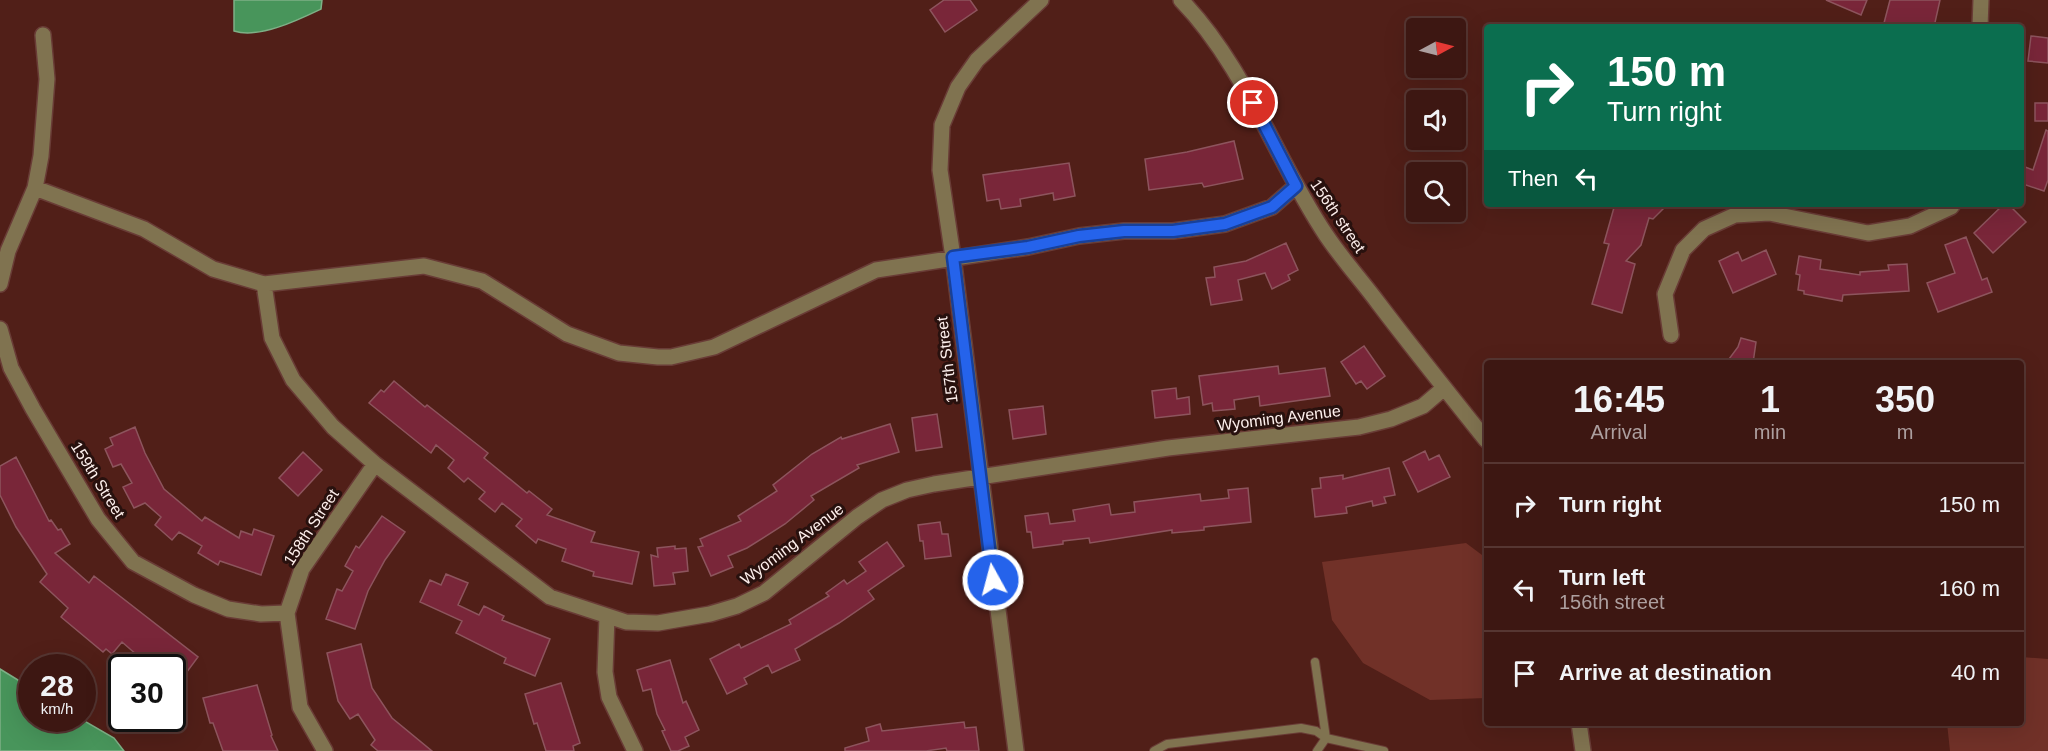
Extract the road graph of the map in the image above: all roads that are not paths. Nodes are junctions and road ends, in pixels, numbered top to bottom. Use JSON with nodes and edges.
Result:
{"nodes":[{"id":1,"x":1041,"y":0,"type":"edge"},
{"id":2,"x":1180,"y":0,"type":"edge"},
{"id":3,"x":1981,"y":0,"type":"edge"},
{"id":4,"x":1980,"y":24,"type":"edge"},
{"id":5,"x":43,"y":35,"type":"dead end"},
{"id":6,"x":1296,"y":186,"type":"junction"},
{"id":7,"x":35,"y":188,"type":"junction"},
{"id":8,"x":1947,"y":207,"type":"edge"},
{"id":9,"x":953,"y":257,"type":"junction"},
{"id":10,"x":0,"y":284,"type":"edge"},
{"id":11,"x":264,"y":284,"type":"junction"},
{"id":12,"x":0,"y":329,"type":"edge"},
{"id":13,"x":1671,"y":335,"type":"dead end"},
{"id":14,"x":1444,"y":388,"type":"junction"},
{"id":15,"x":1484,"y":438,"type":"edge"},
{"id":16,"x":375,"y":464,"type":"junction"},
{"id":17,"x":980,"y":478,"type":"junction"},
{"id":18,"x":287,"y":613,"type":"junction"},
{"id":19,"x":607,"y":616,"type":"junction"},
{"id":20,"x":1315,"y":662,"type":"dead end"},
{"id":21,"x":1580,"y":726,"type":"edge"},
{"id":22,"x":1326,"y":738,"type":"junction"},
{"id":23,"x":325,"y":751,"type":"edge"},
{"id":24,"x":635,"y":751,"type":"edge"},
{"id":25,"x":1016,"y":751,"type":"edge"},
{"id":26,"x":1154,"y":751,"type":"edge"},
{"id":27,"x":1317,"y":751,"type":"edge"},
{"id":28,"x":1384,"y":751,"type":"edge"},
{"id":29,"x":1583,"y":751,"type":"edge"}],
"edges":[{"from":1,"to":9,"type":"street","name":"157th Street"},
{"from":2,"to":6,"type":"street","name":"156th street"},
{"from":3,"to":4,"type":"street"},
{"from":5,"to":7,"type":"street"},
{"from":6,"to":9,"type":"street"},
{"from":6,"to":14,"type":"street","name":"156th street"},
{"from":7,"to":10,"type":"street"},
{"from":7,"to":11,"type":"street"},
{"from":8,"to":13,"type":"street"},
{"from":9,"to":11,"type":"street"},
{"from":9,"to":17,"type":"street","name":"157th Street"},
{"from":11,"to":16,"type":"street","name":"Wyoming Avenue"},
{"from":12,"to":18,"type":"street","name":"159th Street"},
{"from":14,"to":15,"type":"street","name":"156th street"},
{"from":14,"to":17,"type":"street","name":"Wyoming Avenue"},
{"from":16,"to":18,"type":"street","name":"158th Street"},
{"from":16,"to":19,"type":"street","name":"Wyoming Avenue"},
{"from":17,"to":19,"type":"street","name":"Wyoming Avenue"},
{"from":17,"to":25,"type":"street","name":"157th Street"},
{"from":18,"to":23,"type":"street","name":"158th Street"},
{"from":19,"to":24,"type":"street"},
{"from":20,"to":22,"type":"lane"},
{"from":21,"to":29,"type":"street"},
{"from":22,"to":26,"type":"lane"},
{"from":22,"to":27,"type":"lane"},
{"from":22,"to":28,"type":"lane"}]}
